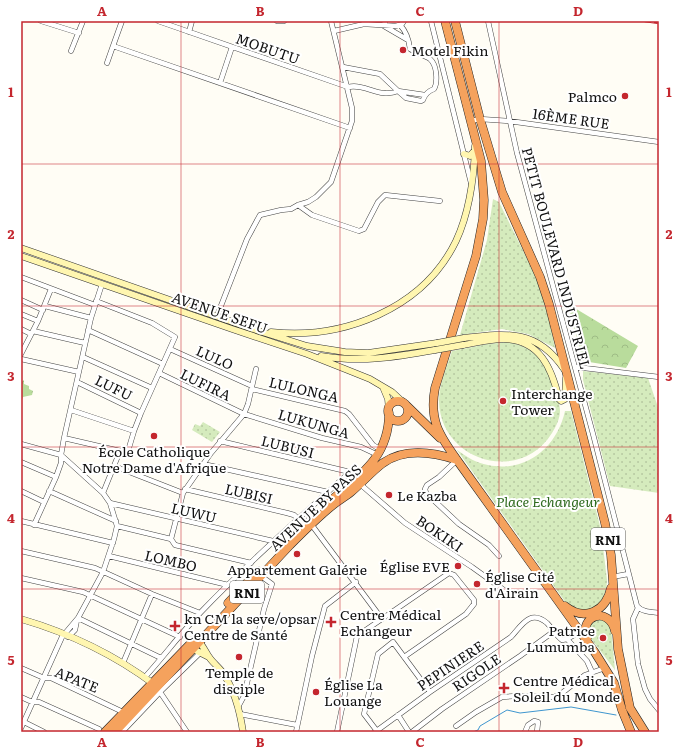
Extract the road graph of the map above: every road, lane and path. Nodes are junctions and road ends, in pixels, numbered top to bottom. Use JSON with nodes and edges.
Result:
{"nodes":[{"id":1,"x":41,"y":21,"type":"edge"},
{"id":2,"x":83,"y":21,"type":"edge"},
{"id":3,"x":122,"y":21,"type":"edge"},
{"id":4,"x":158,"y":21,"type":"edge"},
{"id":5,"x":192,"y":21,"type":"edge"},
{"id":6,"x":277,"y":21,"type":"edge"},
{"id":7,"x":284,"y":21,"type":"edge"},
{"id":8,"x":331,"y":21,"type":"edge"},
{"id":9,"x":404,"y":21,"type":"edge"},
{"id":10,"x":431,"y":21,"type":"edge"},
{"id":11,"x":445,"y":21,"type":"edge"},
{"id":12,"x":455,"y":21,"type":"edge"},
{"id":13,"x":488,"y":21,"type":"edge"},
{"id":14,"x":50,"y":22,"type":"edge"},
{"id":15,"x":384,"y":23,"type":"edge"},
{"id":16,"x":400,"y":25,"type":"junction"},
{"id":17,"x":334,"y":31,"type":"junction"},
{"id":18,"x":189,"y":32,"type":"junction"},
{"id":19,"x":79,"y":34,"type":"junction"},
{"id":20,"x":409,"y":41,"type":"junction"},
{"id":21,"x":113,"y":46,"type":"junction"},
{"id":22,"x":232,"y":47,"type":"junction"},
{"id":23,"x":71,"y":51,"type":"dead end"},
{"id":24,"x":107,"y":63,"type":"dead end"},
{"id":25,"x":343,"y":67,"type":"junction"},
{"id":26,"x":220,"y":83,"type":"junction"},
{"id":27,"x":348,"y":86,"type":"junction"},
{"id":28,"x":398,"y":91,"type":"junction"},
{"id":29,"x":480,"y":119,"type":"junction"},
{"id":30,"x":471,"y":121,"type":"junction"},
{"id":31,"x":509,"y":121,"type":"junction"},
{"id":32,"x":350,"y":128,"type":"junction"},
{"id":33,"x":476,"y":138,"type":"junction"},
{"id":34,"x":659,"y":142,"type":"edge"},
{"id":35,"x":475,"y":150,"type":"junction"},
{"id":36,"x":464,"y":154,"type":"junction"},
{"id":37,"x":472,"y":187,"type":"junction"},
{"id":38,"x":440,"y":202,"type":"dead end"},
{"id":39,"x":298,"y":205,"type":"junction"},
{"id":40,"x":21,"y":248,"type":"edge"},
{"id":41,"x":21,"y":256,"type":"edge"},
{"id":42,"x":21,"y":277,"type":"edge"},
{"id":43,"x":102,"y":284,"type":"junction"},
{"id":44,"x":51,"y":289,"type":"junction"},
{"id":45,"x":21,"y":300,"type":"edge"},
{"id":46,"x":95,"y":303,"type":"junction"},
{"id":47,"x":44,"y":308,"type":"junction"},
{"id":48,"x":21,"y":314,"type":"edge"},
{"id":49,"x":217,"y":316,"type":"junction"},
{"id":50,"x":91,"y":318,"type":"junction"},
{"id":51,"x":38,"y":321,"type":"junction"},
{"id":52,"x":240,"y":324,"type":"junction"},
{"id":53,"x":21,"y":329,"type":"edge"},
{"id":54,"x":88,"y":330,"type":"junction"},
{"id":55,"x":238,"y":331,"type":"junction"},
{"id":56,"x":260,"y":331,"type":"junction"},
{"id":57,"x":32,"y":332,"type":"junction"},
{"id":58,"x":464,"y":342,"type":"junction"},
{"id":59,"x":86,"y":343,"type":"junction"},
{"id":60,"x":23,"y":344,"type":"edge"},
{"id":61,"x":170,"y":349,"type":"junction"},
{"id":62,"x":21,"y":354,"type":"edge"},
{"id":63,"x":307,"y":354,"type":"junction"},
{"id":64,"x":83,"y":357,"type":"junction"},
{"id":65,"x":21,"y":359,"type":"edge"},
{"id":66,"x":163,"y":364,"type":"junction"},
{"id":67,"x":576,"y":367,"type":"junction"},
{"id":68,"x":256,"y":370,"type":"dead end"},
{"id":69,"x":79,"y":372,"type":"junction"},
{"id":70,"x":159,"y":373,"type":"junction"},
{"id":71,"x":566,"y":373,"type":"junction"},
{"id":72,"x":659,"y":377,"type":"edge"},
{"id":73,"x":77,"y":382,"type":"junction"},
{"id":74,"x":382,"y":386,"type":"junction"},
{"id":75,"x":252,"y":387,"type":"junction"},
{"id":76,"x":152,"y":388,"type":"junction"},
{"id":77,"x":405,"y":404,"type":"junction"},
{"id":78,"x":71,"y":410,"type":"junction"},
{"id":79,"x":389,"y":412,"type":"junction"},
{"id":80,"x":141,"y":413,"type":"junction"},
{"id":81,"x":244,"y":414,"type":"junction"},
{"id":82,"x":434,"y":418,"type":"junction"},
{"id":83,"x":423,"y":421,"type":"junction"},
{"id":84,"x":134,"y":430,"type":"junction"},
{"id":85,"x":64,"y":438,"type":"junction"},
{"id":86,"x":442,"y":440,"type":"junction"},
{"id":87,"x":220,"y":441,"type":"junction"},
{"id":88,"x":21,"y":444,"type":"edge"},
{"id":89,"x":120,"y":450,"type":"junction"},
{"id":90,"x":380,"y":452,"type":"junction"},
{"id":91,"x":61,"y":455,"type":"junction"},
{"id":92,"x":457,"y":460,"type":"junction"},
{"id":93,"x":21,"y":462,"type":"edge"},
{"id":94,"x":203,"y":464,"type":"junction"},
{"id":95,"x":114,"y":466,"type":"junction"},
{"id":96,"x":350,"y":472,"type":"junction"},
{"id":97,"x":56,"y":477,"type":"junction"},
{"id":98,"x":359,"y":480,"type":"junction"},
{"id":99,"x":21,"y":491,"type":"edge"},
{"id":100,"x":49,"y":491,"type":"junction"},
{"id":101,"x":184,"y":491,"type":"junction"},
{"id":102,"x":328,"y":492,"type":"junction"},
{"id":103,"x":104,"y":493,"type":"junction"},
{"id":104,"x":44,"y":502,"type":"junction"},
{"id":105,"x":110,"y":503,"type":"junction"},
{"id":106,"x":176,"y":519,"type":"junction"},
{"id":107,"x":21,"y":521,"type":"edge"},
{"id":108,"x":306,"y":522,"type":"junction"},
{"id":109,"x":116,"y":524,"type":"junction"},
{"id":110,"x":34,"y":525,"type":"junction"},
{"id":111,"x":171,"y":539,"type":"junction"},
{"id":112,"x":273,"y":541,"type":"junction"},
{"id":113,"x":113,"y":543,"type":"junction"},
{"id":114,"x":21,"y":551,"type":"edge"},
{"id":115,"x":622,"y":551,"type":"junction"},
{"id":116,"x":611,"y":555,"type":"junction"},
{"id":117,"x":109,"y":556,"type":"junction"},
{"id":118,"x":499,"y":556,"type":"dead end"},
{"id":119,"x":251,"y":563,"type":"junction"},
{"id":120,"x":103,"y":572,"type":"junction"},
{"id":121,"x":628,"y":574,"type":"junction"},
{"id":122,"x":261,"y":576,"type":"junction"},
{"id":123,"x":21,"y":578,"type":"edge"},
{"id":124,"x":613,"y":579,"type":"junction"},
{"id":125,"x":356,"y":582,"type":"junction"},
{"id":126,"x":228,"y":585,"type":"junction"},
{"id":127,"x":152,"y":594,"type":"junction"},
{"id":128,"x":92,"y":595,"type":"junction"},
{"id":129,"x":511,"y":595,"type":"dead end"},
{"id":130,"x":557,"y":598,"type":"junction"},
{"id":131,"x":638,"y":608,"type":"junction"},
{"id":132,"x":200,"y":613,"type":"junction"},
{"id":133,"x":659,"y":613,"type":"edge"},
{"id":134,"x":141,"y":618,"type":"junction"},
{"id":135,"x":21,"y":619,"type":"edge"},
{"id":136,"x":78,"y":619,"type":"junction"},
{"id":137,"x":382,"y":619,"type":"junction"},
{"id":138,"x":581,"y":631,"type":"junction"},
{"id":139,"x":553,"y":632,"type":"junction"},
{"id":140,"x":67,"y":634,"type":"junction"},
{"id":141,"x":180,"y":637,"type":"junction"},
{"id":142,"x":567,"y":639,"type":"junction"},
{"id":143,"x":198,"y":640,"type":"junction"},
{"id":144,"x":132,"y":643,"type":"junction"},
{"id":145,"x":618,"y":649,"type":"junction"},
{"id":146,"x":194,"y":650,"type":"junction"},
{"id":147,"x":594,"y":651,"type":"junction"},
{"id":148,"x":209,"y":657,"type":"junction"},
{"id":149,"x":404,"y":657,"type":"junction"},
{"id":150,"x":162,"y":658,"type":"junction"},
{"id":151,"x":123,"y":663,"type":"junction"},
{"id":152,"x":21,"y":668,"type":"edge"},
{"id":153,"x":605,"y":668,"type":"junction"},
{"id":154,"x":592,"y":672,"type":"junction"},
{"id":155,"x":145,"y":677,"type":"junction"},
{"id":156,"x":44,"y":678,"type":"junction"},
{"id":157,"x":157,"y":688,"type":"junction"},
{"id":158,"x":430,"y":692,"type":"junction"},
{"id":159,"x":21,"y":697,"type":"edge"},
{"id":160,"x":32,"y":702,"type":"junction"},
{"id":161,"x":238,"y":707,"type":"junction"},
{"id":162,"x":626,"y":709,"type":"junction"},
{"id":163,"x":659,"y":710,"type":"edge"},
{"id":164,"x":125,"y":713,"type":"junction"},
{"id":165,"x":240,"y":714,"type":"junction"},
{"id":166,"x":398,"y":715,"type":"junction"},
{"id":167,"x":24,"y":722,"type":"junction"},
{"id":168,"x":297,"y":726,"type":"junction"},
{"id":169,"x":456,"y":726,"type":"dead end"},
{"id":170,"x":21,"y":728,"type":"edge"},
{"id":171,"x":102,"y":730,"type":"edge"},
{"id":172,"x":376,"y":731,"type":"edge"},
{"id":173,"x":44,"y":732,"type":"edge"},
{"id":174,"x":115,"y":732,"type":"edge"},
{"id":175,"x":122,"y":732,"type":"edge"},
{"id":176,"x":187,"y":732,"type":"edge"},
{"id":177,"x":243,"y":732,"type":"edge"},
{"id":178,"x":296,"y":732,"type":"edge"},
{"id":179,"x":337,"y":732,"type":"edge"},
{"id":180,"x":410,"y":732,"type":"edge"},
{"id":181,"x":526,"y":732,"type":"edge"},
{"id":182,"x":537,"y":732,"type":"edge"},
{"id":183,"x":631,"y":732,"type":"edge"},
{"id":184,"x":639,"y":732,"type":"edge"},
{"id":185,"x":645,"y":732,"type":"edge"}],
"edges":[{"from":1,"to":14,"type":"street"},
{"from":2,"to":19,"type":"street"},
{"from":3,"to":21,"type":"street"},
{"from":4,"to":18,"type":"street","name":"MOBUTU"},
{"from":5,"to":18,"type":"street"},
{"from":6,"to":7,"type":"street"},
{"from":8,"to":17,"type":"street"},
{"from":9,"to":16,"type":"street"},
{"from":10,"to":36,"type":"street"},
{"from":11,"to":30,"type":"highway"},
{"from":12,"to":29,"type":"highway"},
{"from":13,"to":31,"type":"street","name":"PETIT BOULEVARD INDUSTRIEL"},
{"from":14,"to":19,"type":"street"},
{"from":15,"to":16,"type":"street"},
{"from":15,"to":17,"type":"street"},
{"from":15,"to":20,"type":"street"},
{"from":16,"to":20,"type":"street"},
{"from":17,"to":25,"type":"street"},
{"from":18,"to":22,"type":"street","name":"MOBUTU"},
{"from":19,"to":23,"type":"street"},
{"from":20,"to":28,"type":"street"},
{"from":21,"to":24,"type":"street"},
{"from":21,"to":26,"type":"street"},
{"from":22,"to":26,"type":"street"},
{"from":22,"to":27,"type":"street","name":"MOBUTU"},
{"from":25,"to":27,"type":"street"},
{"from":25,"to":28,"type":"street"},
{"from":26,"to":32,"type":"street"},
{"from":27,"to":28,"type":"street"},
{"from":27,"to":32,"type":"street"},
{"from":29,"to":30,"type":"street","name":"16ÈME RUE"},
{"from":29,"to":31,"type":"street","name":"16ÈME RUE"},
{"from":29,"to":71,"type":"highway"},
{"from":30,"to":33,"type":"highway"},
{"from":31,"to":34,"type":"street","name":"16ÈME RUE"},
{"from":31,"to":67,"type":"street","name":"PETIT BOULEVARD INDUSTRIEL"},
{"from":32,"to":39,"type":"street"},
{"from":33,"to":35,"type":"main road"},
{"from":33,"to":82,"type":"highway"},
{"from":35,"to":36,"type":"main road"},
{"from":35,"to":37,"type":"main road"},
{"from":36,"to":37,"type":"street"},
{"from":37,"to":56,"type":"main road"},
{"from":38,"to":39,"type":"street"},
{"from":39,"to":49,"type":"street"},
{"from":40,"to":49,"type":"main road","name":"AVENUE SEFU"},
{"from":41,"to":43,"type":"main road","name":"AVENUE SEFU"},
{"from":42,"to":44,"type":"street"},
{"from":43,"to":46,"type":"street"},
{"from":43,"to":55,"type":"main road","name":"AVENUE SEFU"},
{"from":44,"to":46,"type":"street"},
{"from":44,"to":47,"type":"street"},
{"from":45,"to":47,"type":"street"},
{"from":46,"to":50,"type":"street"},
{"from":46,"to":61,"type":"street"},
{"from":47,"to":50,"type":"street"},
{"from":47,"to":51,"type":"street"},
{"from":48,"to":51,"type":"street"},
{"from":49,"to":52,"type":"main road","name":"AVENUE SEFU"},
{"from":50,"to":54,"type":"street"},
{"from":51,"to":57,"type":"street"},
{"from":52,"to":55,"type":"main road"},
{"from":52,"to":56,"type":"main road","name":"AVENUE SEFU"},
{"from":53,"to":57,"type":"street"},
{"from":54,"to":59,"type":"street"},
{"from":54,"to":66,"type":"street"},
{"from":55,"to":63,"type":"main road","name":"AVENUE SEFU"},
{"from":56,"to":58,"type":"main road","bridge":true},
{"from":57,"to":59,"type":"street"},
{"from":57,"to":60,"type":"street"},
{"from":58,"to":63,"type":"main road","bridge":true},
{"from":58,"to":71,"type":"main road"},
{"from":58,"to":71,"type":"main road"},
{"from":59,"to":64,"type":"street"},
{"from":60,"to":62,"type":"street"},
{"from":61,"to":66,"type":"street"},
{"from":61,"to":75,"type":"street","name":"LULO"},
{"from":63,"to":74,"type":"main road","name":"AVENUE SEFU"},
{"from":64,"to":69,"type":"street"},
{"from":64,"to":76,"type":"street"},
{"from":65,"to":69,"type":"street"},
{"from":66,"to":70,"type":"street"},
{"from":67,"to":72,"type":"street"},
{"from":67,"to":115,"type":"street","name":"PETIT BOULEVARD INDUSTRIEL"},
{"from":68,"to":75,"type":"street"},
{"from":69,"to":73,"type":"street"},
{"from":70,"to":76,"type":"street"},
{"from":70,"to":81,"type":"street","name":"LUFIRA"},
{"from":71,"to":116,"type":"highway","number":"RN1"},
{"from":73,"to":78,"type":"street"},
{"from":73,"to":80,"type":"street","name":"LUFU"},
{"from":74,"to":77,"type":"main road","name":"AVENUE SEFU"},
{"from":74,"to":79,"type":"main road"},
{"from":75,"to":81,"type":"street"},
{"from":75,"to":90,"type":"street","name":"LULONGA"},
{"from":76,"to":80,"type":"street"},
{"from":77,"to":79,"type":"highway"},
{"from":77,"to":79,"type":"highway"},
{"from":77,"to":83,"type":"highway"},
{"from":78,"to":84,"type":"street"},
{"from":78,"to":85,"type":"street"},
{"from":79,"to":90,"type":"highway","number":"RN1"},
{"from":80,"to":84,"type":"street"},
{"from":81,"to":87,"type":"street"},
{"from":81,"to":90,"type":"street","name":"LUKUNGA"},
{"from":82,"to":83,"type":"highway"},
{"from":82,"to":86,"type":"highway"},
{"from":83,"to":86,"type":"highway"},
{"from":84,"to":89,"type":"street"},
{"from":85,"to":89,"type":"street"},
{"from":85,"to":91,"type":"street"},
{"from":86,"to":92,"type":"highway"},
{"from":87,"to":94,"type":"street"},
{"from":87,"to":96,"type":"street","name":"LUBUSI"},
{"from":88,"to":91,"type":"street"},
{"from":89,"to":95,"type":"street"},
{"from":90,"to":98,"type":"highway","name":"AVENUE BY PASS","number":"RN1"},
{"from":91,"to":97,"type":"street"},
{"from":91,"to":103,"type":"street"},
{"from":92,"to":98,"type":"highway","name":"AVENUE BY PASS","number":"RN1"},
{"from":92,"to":118,"type":"street"},
{"from":92,"to":130,"type":"highway","number":"RN1"},
{"from":93,"to":97,"type":"street"},
{"from":94,"to":101,"type":"street"},
{"from":94,"to":102,"type":"street"},
{"from":95,"to":101,"type":"street","name":"LUBISI"},
{"from":95,"to":103,"type":"street"},
{"from":96,"to":98,"type":"street","name":"LUBUSI"},
{"from":96,"to":102,"type":"street"},
{"from":97,"to":100,"type":"street"},
{"from":98,"to":108,"type":"highway","name":"AVENUE BY PASS","number":"RN1"},
{"from":98,"to":129,"type":"street","name":"BOKIKI"},
{"from":99,"to":104,"type":"street"},
{"from":100,"to":104,"type":"street"},
{"from":100,"to":109,"type":"street"},
{"from":101,"to":106,"type":"street"},
{"from":101,"to":108,"type":"street","name":"LUBISI"},
{"from":102,"to":108,"type":"street"},
{"from":103,"to":105,"type":"street"},
{"from":104,"to":110,"type":"street"},
{"from":105,"to":106,"type":"street","name":"LUWU"},
{"from":105,"to":109,"type":"street"},
{"from":106,"to":111,"type":"street"},
{"from":106,"to":112,"type":"street","name":"LUWU"},
{"from":107,"to":110,"type":"street"},
{"from":108,"to":112,"type":"street"},
{"from":108,"to":122,"type":"highway","name":"AVENUE BY PASS","number":"RN1"},
{"from":108,"to":125,"type":"street"},
{"from":108,"to":143,"type":"highway","name":"AVENUE BY PASS","number":"RN1"},
{"from":109,"to":111,"type":"street"},
{"from":109,"to":113,"type":"street"},
{"from":110,"to":113,"type":"street"},
{"from":111,"to":119,"type":"street"},
{"from":112,"to":119,"type":"street"},
{"from":113,"to":117,"type":"street"},
{"from":114,"to":120,"type":"street"},
{"from":115,"to":116,"type":"street"},
{"from":115,"to":121,"type":"street","name":"PETIT BOULEVARD INDUSTRIEL"},
{"from":116,"to":124,"type":"highway","number":"RN1"},
{"from":117,"to":120,"type":"street"},
{"from":117,"to":126,"type":"street","name":"LOMBO"},
{"from":119,"to":126,"type":"street"},
{"from":120,"to":127,"type":"street"},
{"from":120,"to":128,"type":"street"},
{"from":121,"to":124,"type":"street"},
{"from":121,"to":131,"type":"street","name":"PETIT BOULEVARD INDUSTRIEL"},
{"from":122,"to":143,"type":"highway","name":"AVENUE BY PASS","number":"RN1"},
{"from":122,"to":161,"type":"street"},
{"from":123,"to":128,"type":"street"},
{"from":124,"to":130,"type":"highway"},
{"from":124,"to":145,"type":"highway","number":"RN1"},
{"from":125,"to":137,"type":"street"},
{"from":125,"to":168,"type":"street"},
{"from":126,"to":132,"type":"street"},
{"from":127,"to":132,"type":"street"},
{"from":127,"to":134,"type":"street"},
{"from":128,"to":134,"type":"street"},
{"from":128,"to":136,"type":"street"},
{"from":130,"to":138,"type":"highway","number":"RN1"},
{"from":131,"to":133,"type":"street"},
{"from":131,"to":163,"type":"street"},
{"from":132,"to":141,"type":"street"},
{"from":134,"to":141,"type":"street"},
{"from":134,"to":144,"type":"street"},
{"from":135,"to":140,"type":"main road"},
{"from":136,"to":140,"type":"street"},
{"from":136,"to":144,"type":"street"},
{"from":137,"to":149,"type":"street"},
{"from":137,"to":179,"type":"street"},
{"from":138,"to":142,"type":"street"},
{"from":138,"to":147,"type":"highway","number":"RN1"},
{"from":139,"to":142,"type":"street"},
{"from":139,"to":158,"type":"street","name":"PEPINIERE"},
{"from":139,"to":180,"type":"street","name":"RIGOLE"},
{"from":140,"to":151,"type":"main road"},
{"from":140,"to":156,"type":"street"},
{"from":141,"to":150,"type":"street"},
{"from":142,"to":154,"type":"street"},
{"from":143,"to":146,"type":"highway","name":"AVENUE BY PASS","number":"RN1"},
{"from":143,"to":148,"type":"main road"},
{"from":144,"to":150,"type":"street"},
{"from":144,"to":151,"type":"street"},
{"from":145,"to":147,"type":"highway"},
{"from":145,"to":162,"type":"highway","number":"RN1"},
{"from":146,"to":148,"type":"main road"},
{"from":146,"to":157,"type":"highway","name":"AVENUE BY PASS","number":"RN1"},
{"from":146,"to":157,"type":"street"},
{"from":147,"to":153,"type":"highway","number":"RN1"},
{"from":148,"to":161,"type":"main road"},
{"from":149,"to":158,"type":"street"},
{"from":149,"to":172,"type":"street"},
{"from":150,"to":155,"type":"street"},
{"from":151,"to":155,"type":"main road"},
{"from":152,"to":156,"type":"street","name":"APATE"},
{"from":153,"to":154,"type":"street"},
{"from":153,"to":162,"type":"highway","number":"RN1"},
{"from":154,"to":169,"type":"street"},
{"from":155,"to":157,"type":"main road"},
{"from":156,"to":160,"type":"street"},
{"from":156,"to":164,"type":"street","name":"APATE"},
{"from":157,"to":164,"type":"highway","name":"AVENUE BY PASS","number":"RN1"},
{"from":157,"to":174,"type":"highway","name":"AVENUE BY PASS","number":"RN1"},
{"from":157,"to":175,"type":"street"},
{"from":157,"to":176,"type":"street"},
{"from":158,"to":166,"type":"street","name":"PEPINIERE"},
{"from":159,"to":160,"type":"street"},
{"from":160,"to":167,"type":"street"},
{"from":160,"to":171,"type":"street"},
{"from":161,"to":165,"type":"main road"},
{"from":162,"to":183,"type":"highway","number":"RN1"},
{"from":162,"to":184,"type":"highway","number":"RN1"},
{"from":162,"to":185,"type":"highway"},
{"from":164,"to":171,"type":"highway","name":"AVENUE BY PASS","number":"RN1"},
{"from":165,"to":168,"type":"street"},
{"from":165,"to":177,"type":"main road"},
{"from":166,"to":172,"type":"street","name":"PEPINIERE"},
{"from":166,"to":180,"type":"street"},
{"from":167,"to":170,"type":"street"},
{"from":167,"to":173,"type":"street"},
{"from":168,"to":178,"type":"street"},
{"from":181,"to":182,"type":"street"}]}
